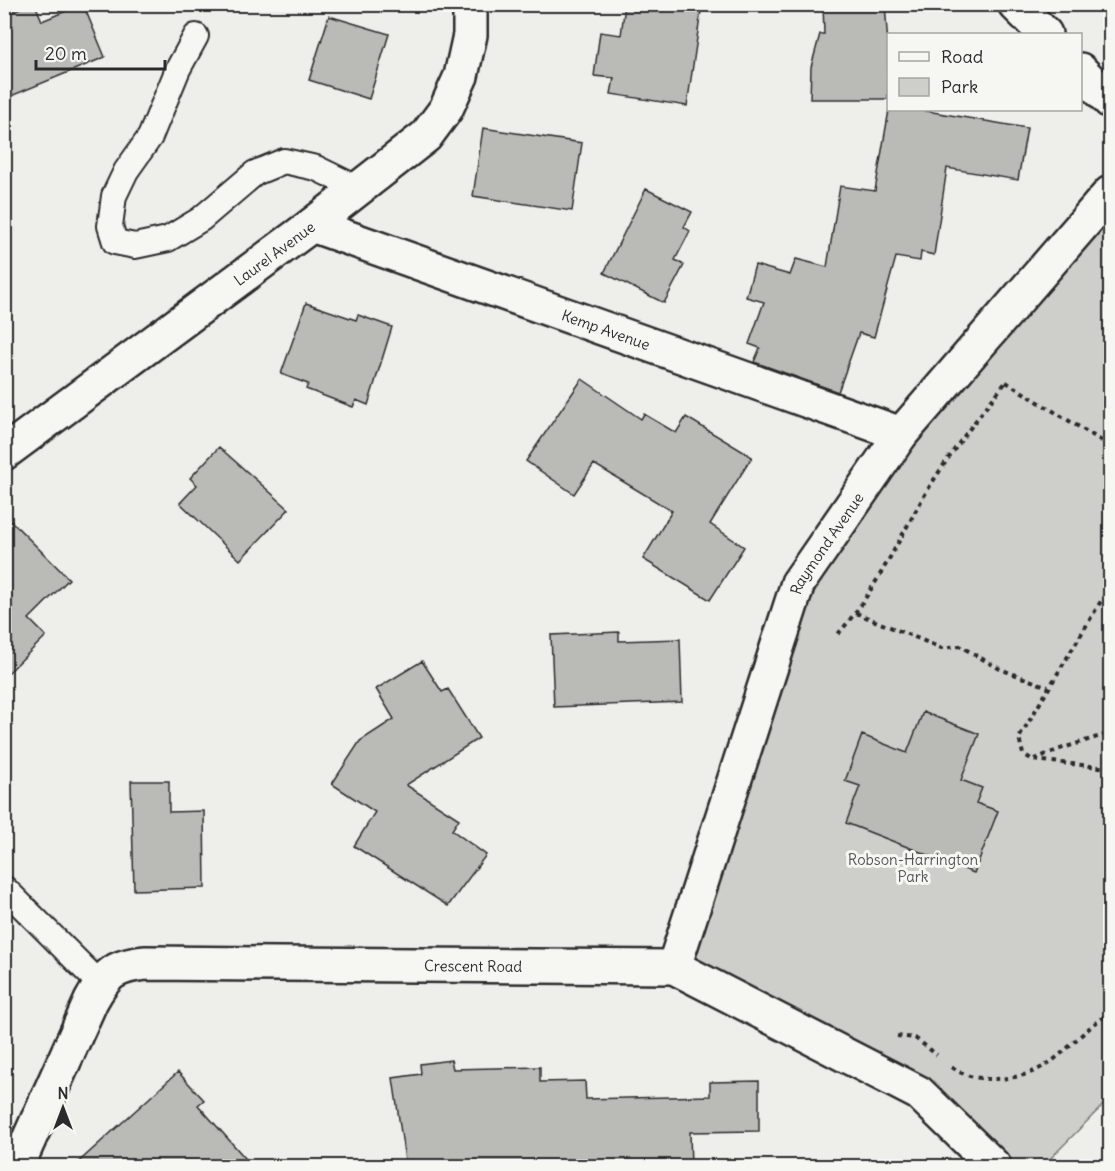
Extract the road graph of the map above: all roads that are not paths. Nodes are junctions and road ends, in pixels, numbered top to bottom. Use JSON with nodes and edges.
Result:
{"nodes":[{"id":1,"x":470,"y":4,"type":"edge"},
{"id":2,"x":1015,"y":4,"type":"edge"},
{"id":3,"x":1044,"y":33,"type":"edge"},
{"id":4,"x":196,"y":36,"type":"dead end"},
{"id":5,"x":1082,"y":72,"type":"edge"},
{"id":6,"x":1110,"y":101,"type":"edge"},
{"id":7,"x":359,"y":189,"type":"junction"},
{"id":8,"x":1110,"y":193,"type":"edge"},
{"id":9,"x":312,"y":225,"type":"junction"},
{"id":10,"x":901,"y":434,"type":"junction"},
{"id":11,"x":4,"y":453,"type":"edge"},
{"id":12,"x":4,"y":888,"type":"edge"},
{"id":13,"x":674,"y":967,"type":"junction"},
{"id":14,"x":100,"y":984,"type":"junction"},
{"id":15,"x":16,"y":1167,"type":"edge"},
{"id":16,"x":994,"y":1167,"type":"edge"}],
"edges":[{"from":1,"to":7,"type":"street","name":"Laurel Avenue"},
{"from":2,"to":3,"type":"street"},
{"from":4,"to":7,"type":"lane"},
{"from":5,"to":6,"type":"street"},
{"from":7,"to":9,"type":"street","name":"Laurel Avenue"},
{"from":8,"to":10,"type":"street","name":"Raymond Avenue"},
{"from":9,"to":10,"type":"street","name":"Kemp Avenue"},
{"from":9,"to":11,"type":"street","name":"Laurel Avenue"},
{"from":10,"to":13,"type":"street","name":"Raymond Avenue"},
{"from":12,"to":14,"type":"lane"},
{"from":13,"to":14,"type":"street","name":"Crescent Road"},
{"from":13,"to":16,"type":"street","name":"Crescent Road"},
{"from":14,"to":15,"type":"street","name":"Crescent Road"}]}
